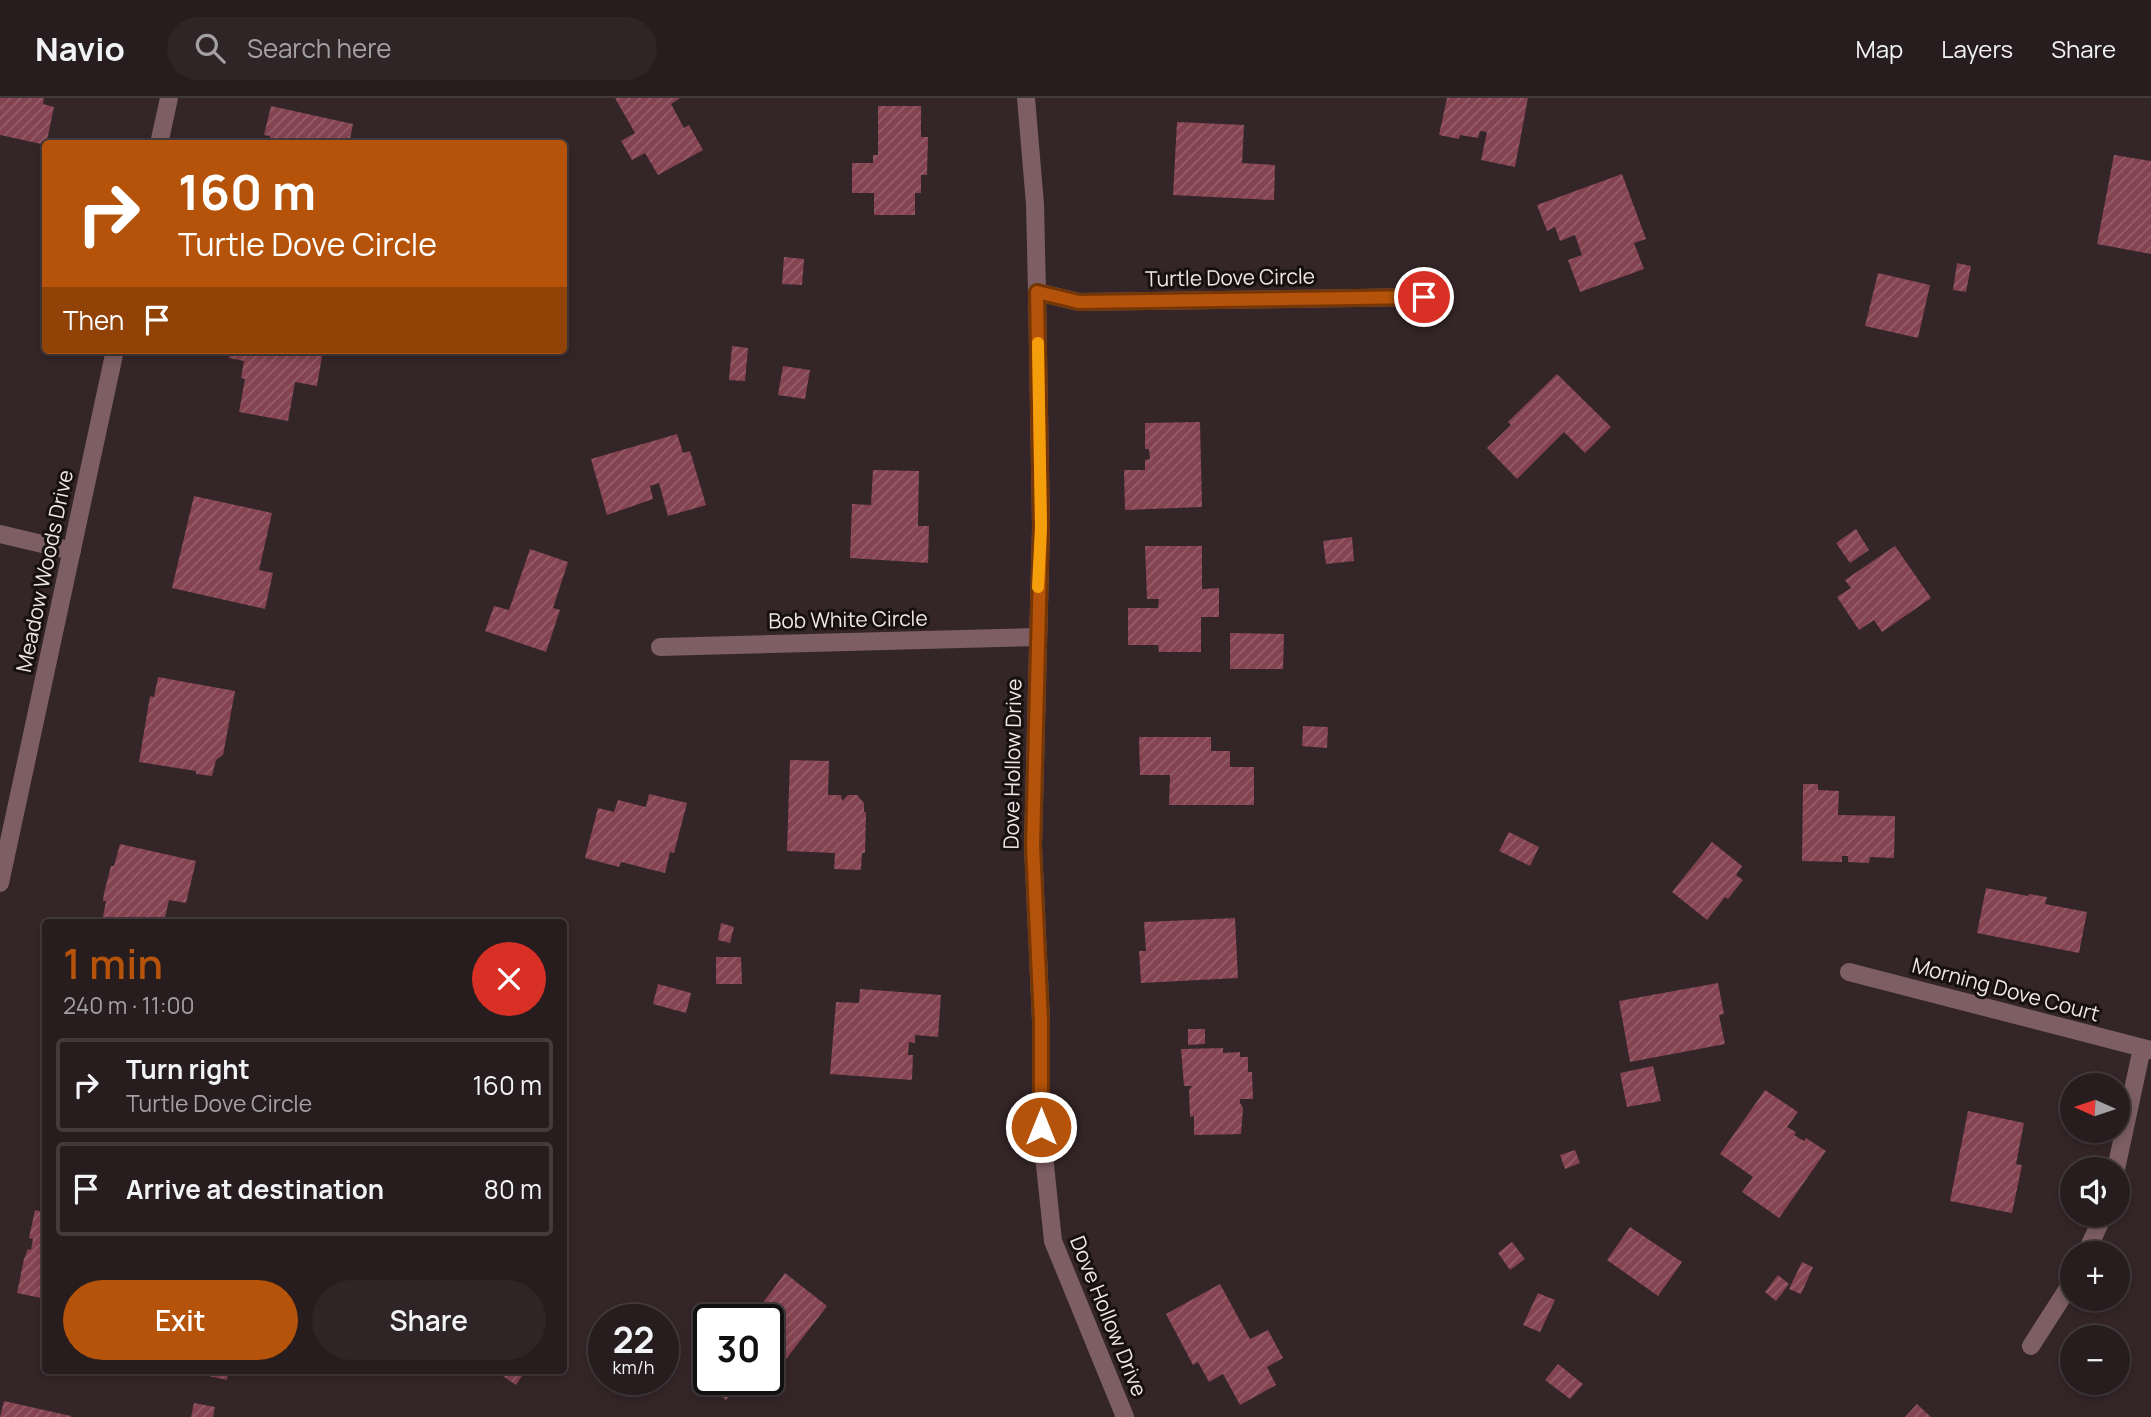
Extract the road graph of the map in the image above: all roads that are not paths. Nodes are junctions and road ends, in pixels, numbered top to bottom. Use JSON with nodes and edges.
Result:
{"nodes":[{"id":1,"x":169,"y":98,"type":"edge"},
{"id":2,"x":1026,"y":98,"type":"edge"},
{"id":3,"x":160,"y":140,"type":"edge"},
{"id":4,"x":1037,"y":292,"type":"junction"},
{"id":5,"x":1424,"y":297,"type":"dead end"},
{"id":6,"x":114,"y":354,"type":"edge"},
{"id":7,"x":0,"y":534,"type":"edge"},
{"id":8,"x":72,"y":551,"type":"junction"},
{"id":9,"x":1037,"y":637,"type":"junction"},
{"id":10,"x":660,"y":647,"type":"dead end"},
{"id":11,"x":0,"y":883,"type":"edge"},
{"id":12,"x":1850,"y":972,"type":"dead end"},
{"id":13,"x":2146,"y":1049,"type":"edge"},
{"id":14,"x":2119,"y":1157,"type":"edge"},
{"id":15,"x":2060,"y":1301,"type":"edge"},
{"id":16,"x":2031,"y":1346,"type":"dead end"},
{"id":17,"x":1125,"y":1417,"type":"edge"}],
"edges":[{"from":1,"to":3,"type":"street"},
{"from":2,"to":4,"type":"street","name":"Dove Hollow Drive"},
{"from":4,"to":5,"type":"street","name":"Turtle Dove Circle"},
{"from":4,"to":9,"type":"street","name":"Dove Hollow Drive"},
{"from":6,"to":8,"type":"street","name":"Meadow Woods Drive"},
{"from":7,"to":8,"type":"street"},
{"from":8,"to":11,"type":"street","name":"Meadow Woods Drive"},
{"from":9,"to":10,"type":"street","name":"Bob White Circle"},
{"from":9,"to":17,"type":"street","name":"Dove Hollow Drive"},
{"from":12,"to":13,"type":"street","name":"Morning Dove Court"},
{"from":13,"to":14,"type":"street"},
{"from":15,"to":16,"type":"street"}]}
